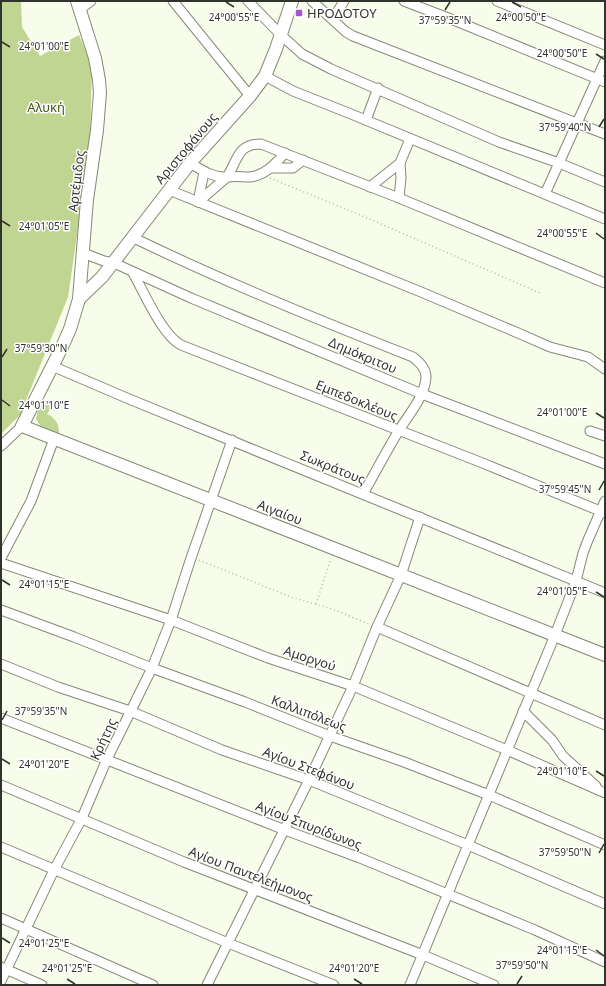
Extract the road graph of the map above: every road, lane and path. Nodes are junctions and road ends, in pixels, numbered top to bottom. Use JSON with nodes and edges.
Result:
{"nodes":[{"id":1,"x":91,"y":1,"type":"edge"},
{"id":2,"x":173,"y":1,"type":"edge"},
{"id":3,"x":248,"y":1,"type":"edge"},
{"id":4,"x":292,"y":1,"type":"edge"},
{"id":5,"x":312,"y":1,"type":"edge"},
{"id":6,"x":344,"y":1,"type":"edge"},
{"id":7,"x":404,"y":1,"type":"edge"},
{"id":8,"x":497,"y":1,"type":"edge"},
{"id":9,"x":78,"y":5,"type":"edge"},
{"id":10,"x":333,"y":19,"type":"junction"},
{"id":11,"x":281,"y":35,"type":"junction"},
{"id":12,"x":605,"y":45,"type":"edge"},
{"id":13,"x":605,"y":61,"type":"edge"},
{"id":14,"x":264,"y":76,"type":"junction"},
{"id":15,"x":601,"y":80,"type":"edge"},
{"id":16,"x":378,"y":88,"type":"junction"},
{"id":17,"x":250,"y":96,"type":"junction"},
{"id":18,"x":366,"y":120,"type":"junction"},
{"id":19,"x":577,"y":123,"type":"junction"},
{"id":20,"x":605,"y":134,"type":"edge"},
{"id":21,"x":410,"y":139,"type":"junction"},
{"id":22,"x":285,"y":153,"type":"junction"},
{"id":23,"x":303,"y":160,"type":"junction"},
{"id":24,"x":190,"y":163,"type":"junction"},
{"id":25,"x":400,"y":163,"type":"junction"},
{"id":26,"x":559,"y":163,"type":"junction"},
{"id":27,"x":271,"y":168,"type":"junction"},
{"id":28,"x":204,"y":172,"type":"junction"},
{"id":29,"x":256,"y":176,"type":"junction"},
{"id":30,"x":227,"y":177,"type":"junction"},
{"id":31,"x":605,"y":182,"type":"edge"},
{"id":32,"x":370,"y":187,"type":"junction"},
{"id":33,"x":169,"y":190,"type":"junction"},
{"id":34,"x":544,"y":194,"type":"junction"},
{"id":35,"x":399,"y":198,"type":"junction"},
{"id":36,"x":198,"y":202,"type":"junction"},
{"id":37,"x":605,"y":219,"type":"edge"},
{"id":38,"x":132,"y":238,"type":"junction"},
{"id":39,"x":83,"y":253,"type":"junction"},
{"id":40,"x":114,"y":263,"type":"junction"},
{"id":41,"x":133,"y":273,"type":"junction"},
{"id":42,"x":605,"y":283,"type":"edge"},
{"id":43,"x":540,"y":293,"type":"dead end"},
{"id":44,"x":79,"y":299,"type":"junction"},
{"id":45,"x":52,"y":366,"type":"junction"},
{"id":46,"x":605,"y":369,"type":"edge"},
{"id":47,"x":422,"y":394,"type":"junction"},
{"id":48,"x":22,"y":426,"type":"junction"},
{"id":49,"x":399,"y":431,"type":"junction"},
{"id":50,"x":590,"y":431,"type":"dead end"},
{"id":51,"x":605,"y":436,"type":"edge"},
{"id":52,"x":54,"y":439,"type":"junction"},
{"id":53,"x":232,"y":440,"type":"junction"},
{"id":54,"x":1,"y":446,"type":"edge"},
{"id":55,"x":605,"y":464,"type":"edge"},
{"id":56,"x":364,"y":494,"type":"junction"},
{"id":57,"x":211,"y":500,"type":"junction"},
{"id":58,"x":605,"y":501,"type":"edge"},
{"id":59,"x":603,"y":512,"type":"edge"},
{"id":60,"x":420,"y":517,"type":"junction"},
{"id":61,"x":334,"y":549,"type":"junction"},
{"id":62,"x":191,"y":557,"type":"junction"},
{"id":63,"x":1,"y":558,"type":"edge"},
{"id":64,"x":1,"y":563,"type":"edge"},
{"id":65,"x":401,"y":575,"type":"junction"},
{"id":66,"x":576,"y":581,"type":"junction"},
{"id":67,"x":605,"y":592,"type":"edge"},
{"id":68,"x":316,"y":604,"type":"junction"},
{"id":69,"x":1,"y":610,"type":"edge"},
{"id":70,"x":171,"y":620,"type":"junction"},
{"id":71,"x":377,"y":627,"type":"junction"},
{"id":72,"x":555,"y":635,"type":"junction"},
{"id":73,"x":605,"y":655,"type":"edge"},
{"id":74,"x":1,"y":664,"type":"edge"},
{"id":75,"x":152,"y":668,"type":"junction"},
{"id":76,"x":353,"y":686,"type":"junction"},
{"id":77,"x":531,"y":694,"type":"junction"},
{"id":78,"x":130,"y":711,"type":"junction"},
{"id":79,"x":524,"y":711,"type":"junction"},
{"id":80,"x":1,"y":718,"type":"edge"},
{"id":81,"x":605,"y":724,"type":"edge"},
{"id":82,"x":330,"y":736,"type":"junction"},
{"id":83,"x":507,"y":750,"type":"junction"},
{"id":84,"x":107,"y":759,"type":"junction"},
{"id":85,"x":309,"y":780,"type":"junction"},
{"id":86,"x":1,"y":785,"type":"edge"},
{"id":87,"x":605,"y":792,"type":"edge"},
{"id":88,"x":489,"y":795,"type":"junction"},
{"id":89,"x":82,"y":818,"type":"junction"},
{"id":90,"x":285,"y":830,"type":"junction"},
{"id":91,"x":468,"y":845,"type":"junction"},
{"id":92,"x":605,"y":845,"type":"edge"},
{"id":93,"x":1,"y":847,"type":"edge"},
{"id":94,"x":54,"y":870,"type":"junction"},
{"id":95,"x":255,"y":889,"type":"junction"},
{"id":96,"x":448,"y":894,"type":"junction"},
{"id":97,"x":605,"y":904,"type":"edge"},
{"id":98,"x":1,"y":918,"type":"edge"},
{"id":99,"x":26,"y":929,"type":"junction"},
{"id":100,"x":228,"y":943,"type":"junction"},
{"id":101,"x":423,"y":955,"type":"junction"},
{"id":102,"x":605,"y":962,"type":"edge"},
{"id":103,"x":4,"y":968,"type":"edge"},
{"id":104,"x":1,"y":981,"type":"edge"},
{"id":105,"x":42,"y":985,"type":"edge"},
{"id":106,"x":153,"y":985,"type":"edge"},
{"id":107,"x":207,"y":985,"type":"edge"},
{"id":108,"x":334,"y":985,"type":"edge"},
{"id":109,"x":410,"y":985,"type":"edge"},
{"id":110,"x":494,"y":985,"type":"edge"}],
"edges":[{"from":1,"to":9,"type":"street"},
{"from":2,"to":17,"type":"street"},
{"from":3,"to":11,"type":"street"},
{"from":4,"to":11,"type":"main road","name":"Αριστοφάνους"},
{"from":5,"to":10,"type":"street"},
{"from":6,"to":10,"type":"street"},
{"from":7,"to":15,"type":"street"},
{"from":8,"to":12,"type":"street"},
{"from":9,"to":39,"type":"main road","name":"Αρτέμιδος"},
{"from":10,"to":19,"type":"street"},
{"from":11,"to":14,"type":"main road","name":"Αριστοφάνους"},
{"from":11,"to":16,"type":"street"},
{"from":13,"to":15,"type":"street"},
{"from":14,"to":17,"type":"main road","name":"Αριστοφάνους"},
{"from":14,"to":18,"type":"street"},
{"from":15,"to":19,"type":"street"},
{"from":16,"to":18,"type":"street"},
{"from":16,"to":26,"type":"street"},
{"from":17,"to":24,"type":"main road","name":"Αριστοφάνους"},
{"from":18,"to":21,"type":"street"},
{"from":19,"to":20,"type":"street"},
{"from":19,"to":26,"type":"street"},
{"from":21,"to":25,"type":"street"},
{"from":21,"to":34,"type":"street"},
{"from":22,"to":23,"type":"street"},
{"from":22,"to":27,"type":"street"},
{"from":22,"to":30,"type":"street"},
{"from":23,"to":27,"type":"street"},
{"from":23,"to":32,"type":"street"},
{"from":24,"to":28,"type":"street"},
{"from":24,"to":33,"type":"main road","name":"Αριστοφάνους"},
{"from":25,"to":32,"type":"street"},
{"from":25,"to":35,"type":"street"},
{"from":26,"to":31,"type":"street"},
{"from":26,"to":34,"type":"street"},
{"from":27,"to":29,"type":"street"},
{"from":28,"to":30,"type":"street"},
{"from":28,"to":36,"type":"street"},
{"from":29,"to":30,"type":"street"},
{"from":29,"to":43,"type":"path"},
{"from":30,"to":36,"type":"street"},
{"from":32,"to":35,"type":"street"},
{"from":33,"to":36,"type":"street"},
{"from":33,"to":38,"type":"main road","name":"Αριστοφάνους"},
{"from":34,"to":37,"type":"street"},
{"from":35,"to":42,"type":"street"},
{"from":36,"to":46,"type":"street"},
{"from":38,"to":40,"type":"main road","name":"Αριστοφάνους"},
{"from":38,"to":47,"type":"street"},
{"from":39,"to":40,"type":"street","name":"Δημόκριτου"},
{"from":39,"to":44,"type":"main road","name":"Αρτέμιδος"},
{"from":40,"to":41,"type":"street","name":"Δημόκριτου"},
{"from":40,"to":44,"type":"main road","name":"Αριστοφάνους"},
{"from":41,"to":47,"type":"street","name":"Δημόκριτου"},
{"from":41,"to":49,"type":"street","name":"Εμπεδοκλέους"},
{"from":44,"to":45,"type":"main road","name":"Αρτέμιδος"},
{"from":45,"to":48,"type":"main road","name":"Αρτέμιδος"},
{"from":45,"to":53,"type":"street","name":"Σωκράτους"},
{"from":47,"to":49,"type":"street"},
{"from":47,"to":55,"type":"street","name":"Δημόκριτου"},
{"from":48,"to":52,"type":"main road","name":"Αιγαίου"},
{"from":48,"to":54,"type":"street"},
{"from":49,"to":56,"type":"street"},
{"from":49,"to":59,"type":"street","name":"Εμπεδοκλέους"},
{"from":50,"to":51,"type":"street"},
{"from":52,"to":57,"type":"main road","name":"Αιγαίου"},
{"from":52,"to":63,"type":"street"},
{"from":53,"to":56,"type":"street","name":"Σωκράτους"},
{"from":53,"to":57,"type":"street","name":"Κρήτης"},
{"from":56,"to":60,"type":"street","name":"Σωκράτους"},
{"from":57,"to":61,"type":"main road","name":"Αιγαίου"},
{"from":57,"to":62,"type":"street","name":"Κρήτης"},
{"from":58,"to":59,"type":"street"},
{"from":59,"to":66,"type":"street"},
{"from":60,"to":65,"type":"street"},
{"from":60,"to":66,"type":"street","name":"Σωκράτους"},
{"from":61,"to":65,"type":"main road","name":"Αιγαίου"},
{"from":61,"to":68,"type":"path"},
{"from":62,"to":68,"type":"path"},
{"from":62,"to":70,"type":"street","name":"Κρήτης"},
{"from":64,"to":70,"type":"street","name":"Αμοργού"},
{"from":65,"to":71,"type":"street"},
{"from":65,"to":72,"type":"main road","name":"Αιγαίου"},
{"from":66,"to":67,"type":"street","name":"Σωκράτους"},
{"from":66,"to":72,"type":"street"},
{"from":68,"to":71,"type":"path"},
{"from":69,"to":75,"type":"street","name":"Καλλιπόλεως"},
{"from":70,"to":75,"type":"street","name":"Κρήτης"},
{"from":70,"to":76,"type":"street","name":"Αμοργού"},
{"from":71,"to":76,"type":"street"},
{"from":71,"to":77,"type":"street"},
{"from":72,"to":73,"type":"main road"},
{"from":72,"to":77,"type":"street"},
{"from":74,"to":78,"type":"street","name":"Αγίου Στεφάνου"},
{"from":75,"to":78,"type":"street","name":"Κρήτης"},
{"from":75,"to":82,"type":"street","name":"Καλλιπόλεως"},
{"from":76,"to":82,"type":"street"},
{"from":76,"to":83,"type":"street","name":"Αμοργού"},
{"from":77,"to":79,"type":"street"},
{"from":77,"to":81,"type":"street"},
{"from":78,"to":84,"type":"street","name":"Κρήτης"},
{"from":78,"to":85,"type":"street","name":"Αγίου Στεφάνου"},
{"from":79,"to":83,"type":"street"},
{"from":79,"to":87,"type":"street"},
{"from":80,"to":84,"type":"street","name":"Αγίου Σπυρίδωνος"},
{"from":82,"to":85,"type":"street"},
{"from":82,"to":88,"type":"street","name":"Καλλιπόλεως"},
{"from":83,"to":87,"type":"street","name":"Αμοργού"},
{"from":83,"to":88,"type":"street"},
{"from":84,"to":89,"type":"street","name":"Κρήτης"},
{"from":84,"to":90,"type":"street","name":"Αγίου Σπυρίδωνος"},
{"from":85,"to":90,"type":"street"},
{"from":85,"to":91,"type":"street","name":"Αγίου Στεφάνου"},
{"from":86,"to":89,"type":"street","name":"Αγίου Παντελεήμονος"},
{"from":88,"to":91,"type":"street"},
{"from":88,"to":92,"type":"street","name":"Καλλιπόλεως"},
{"from":89,"to":94,"type":"street","name":"Κρήτης"},
{"from":89,"to":95,"type":"street","name":"Αγίου Παντελεήμονος"},
{"from":90,"to":95,"type":"street"},
{"from":90,"to":96,"type":"street","name":"Αγίου Σπυρίδωνος"},
{"from":91,"to":96,"type":"street"},
{"from":91,"to":97,"type":"street","name":"Αγίου Στεφάνου"},
{"from":93,"to":94,"type":"street"},
{"from":94,"to":99,"type":"street","name":"Κρήτης"},
{"from":94,"to":100,"type":"street"},
{"from":95,"to":100,"type":"street"},
{"from":95,"to":101,"type":"street","name":"Αγίου Παντελεήμονος"},
{"from":96,"to":101,"type":"street"},
{"from":96,"to":102,"type":"street","name":"Αγίου Σπυρίδωνος"},
{"from":98,"to":99,"type":"street"},
{"from":99,"to":103,"type":"street","name":"Κρήτης"},
{"from":99,"to":106,"type":"street"},
{"from":100,"to":107,"type":"street"},
{"from":100,"to":108,"type":"street"},
{"from":101,"to":109,"type":"street"},
{"from":101,"to":110,"type":"street","name":"Αγίου Παντελεήμονος"},
{"from":103,"to":104,"type":"street","name":"Κρήτης"},
{"from":103,"to":105,"type":"street"}]}
